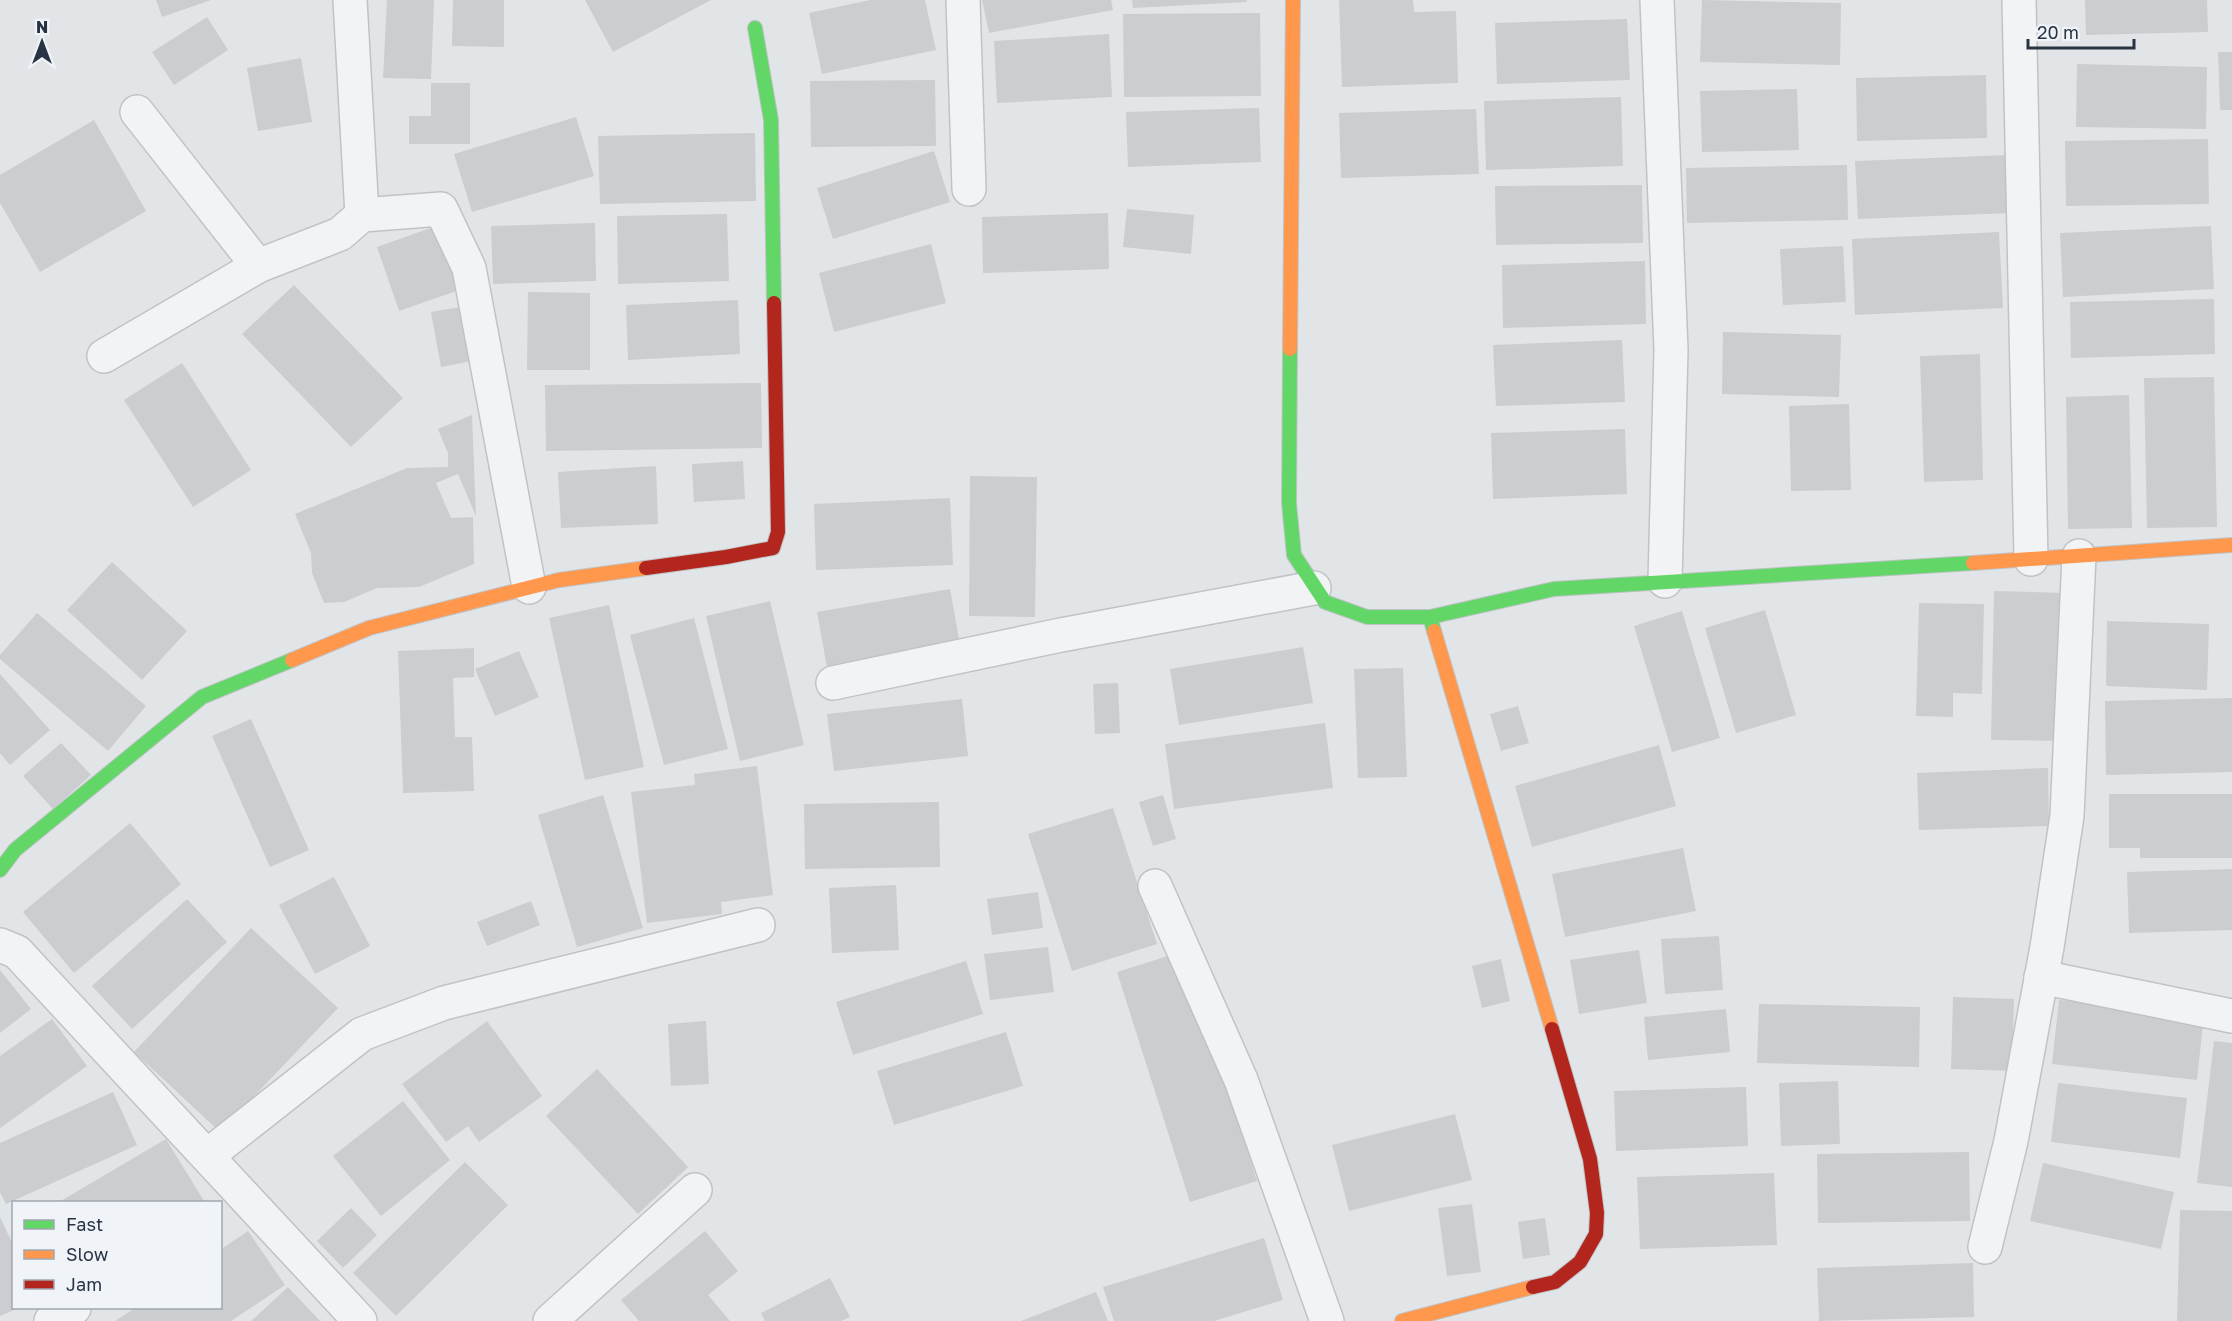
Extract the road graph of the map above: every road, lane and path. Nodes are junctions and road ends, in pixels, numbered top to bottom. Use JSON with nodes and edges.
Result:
{"nodes":[{"id":1,"x":350,"y":0,"type":"edge"},
{"id":2,"x":963,"y":0,"type":"edge"},
{"id":3,"x":1293,"y":0,"type":"edge"},
{"id":4,"x":1658,"y":0,"type":"edge"},
{"id":5,"x":2019,"y":0,"type":"edge"},
{"id":6,"x":755,"y":28,"type":"dead end"},
{"id":7,"x":137,"y":112,"type":"dead end"},
{"id":8,"x":969,"y":189,"type":"dead end"},
{"id":9,"x":362,"y":215,"type":"junction"},
{"id":10,"x":258,"y":266,"type":"junction"},
{"id":11,"x":104,"y":356,"type":"dead end"},
{"id":12,"x":2232,"y":544,"type":"edge"},
{"id":13,"x":2079,"y":556,"type":"junction"},
{"id":14,"x":2031,"y":559,"type":"junction"},
{"id":15,"x":1665,"y":581,"type":"junction"},
{"id":16,"x":529,"y":587,"type":"junction"},
{"id":17,"x":1314,"y":588,"type":"junction"},
{"id":18,"x":1430,"y":617,"type":"junction"},
{"id":19,"x":832,"y":683,"type":"dead end"},
{"id":20,"x":0,"y":870,"type":"edge"},
{"id":21,"x":1155,"y":886,"type":"dead end"},
{"id":22,"x":758,"y":925,"type":"dead end"},
{"id":23,"x":0,"y":945,"type":"edge"},
{"id":24,"x":2041,"y":977,"type":"junction"},
{"id":25,"x":2232,"y":1016,"type":"edge"},
{"id":26,"x":207,"y":1156,"type":"junction"},
{"id":27,"x":695,"y":1190,"type":"dead end"},
{"id":28,"x":230,"y":1199,"type":"edge"},
{"id":29,"x":1985,"y":1247,"type":"dead end"},
{"id":30,"x":72,"y":1309,"type":"edge"},
{"id":31,"x":51,"y":1321,"type":"edge"},
{"id":32,"x":360,"y":1321,"type":"edge"},
{"id":33,"x":550,"y":1321,"type":"edge"},
{"id":34,"x":1327,"y":1321,"type":"edge"},
{"id":35,"x":1402,"y":1321,"type":"edge"}],
"edges":[{"from":1,"to":9,"type":"street"},
{"from":2,"to":8,"type":"street"},
{"from":3,"to":17,"type":"street"},
{"from":4,"to":15,"type":"street"},
{"from":5,"to":14,"type":"street"},
{"from":6,"to":16,"type":"street"},
{"from":7,"to":10,"type":"street"},
{"from":9,"to":10,"type":"street"},
{"from":9,"to":16,"type":"street"},
{"from":10,"to":11,"type":"street"},
{"from":12,"to":13,"type":"street"},
{"from":13,"to":14,"type":"street"},
{"from":13,"to":24,"type":"street"},
{"from":14,"to":15,"type":"street"},
{"from":15,"to":18,"type":"street"},
{"from":16,"to":20,"type":"street"},
{"from":17,"to":18,"type":"street"},
{"from":17,"to":19,"type":"street"},
{"from":18,"to":35,"type":"street"},
{"from":21,"to":34,"type":"street"},
{"from":22,"to":26,"type":"street"},
{"from":23,"to":26,"type":"street"},
{"from":24,"to":25,"type":"street"},
{"from":24,"to":29,"type":"street"},
{"from":26,"to":28,"type":"street"},
{"from":27,"to":33,"type":"street"},
{"from":28,"to":32,"type":"street"},
{"from":30,"to":31,"type":"street"}]}
